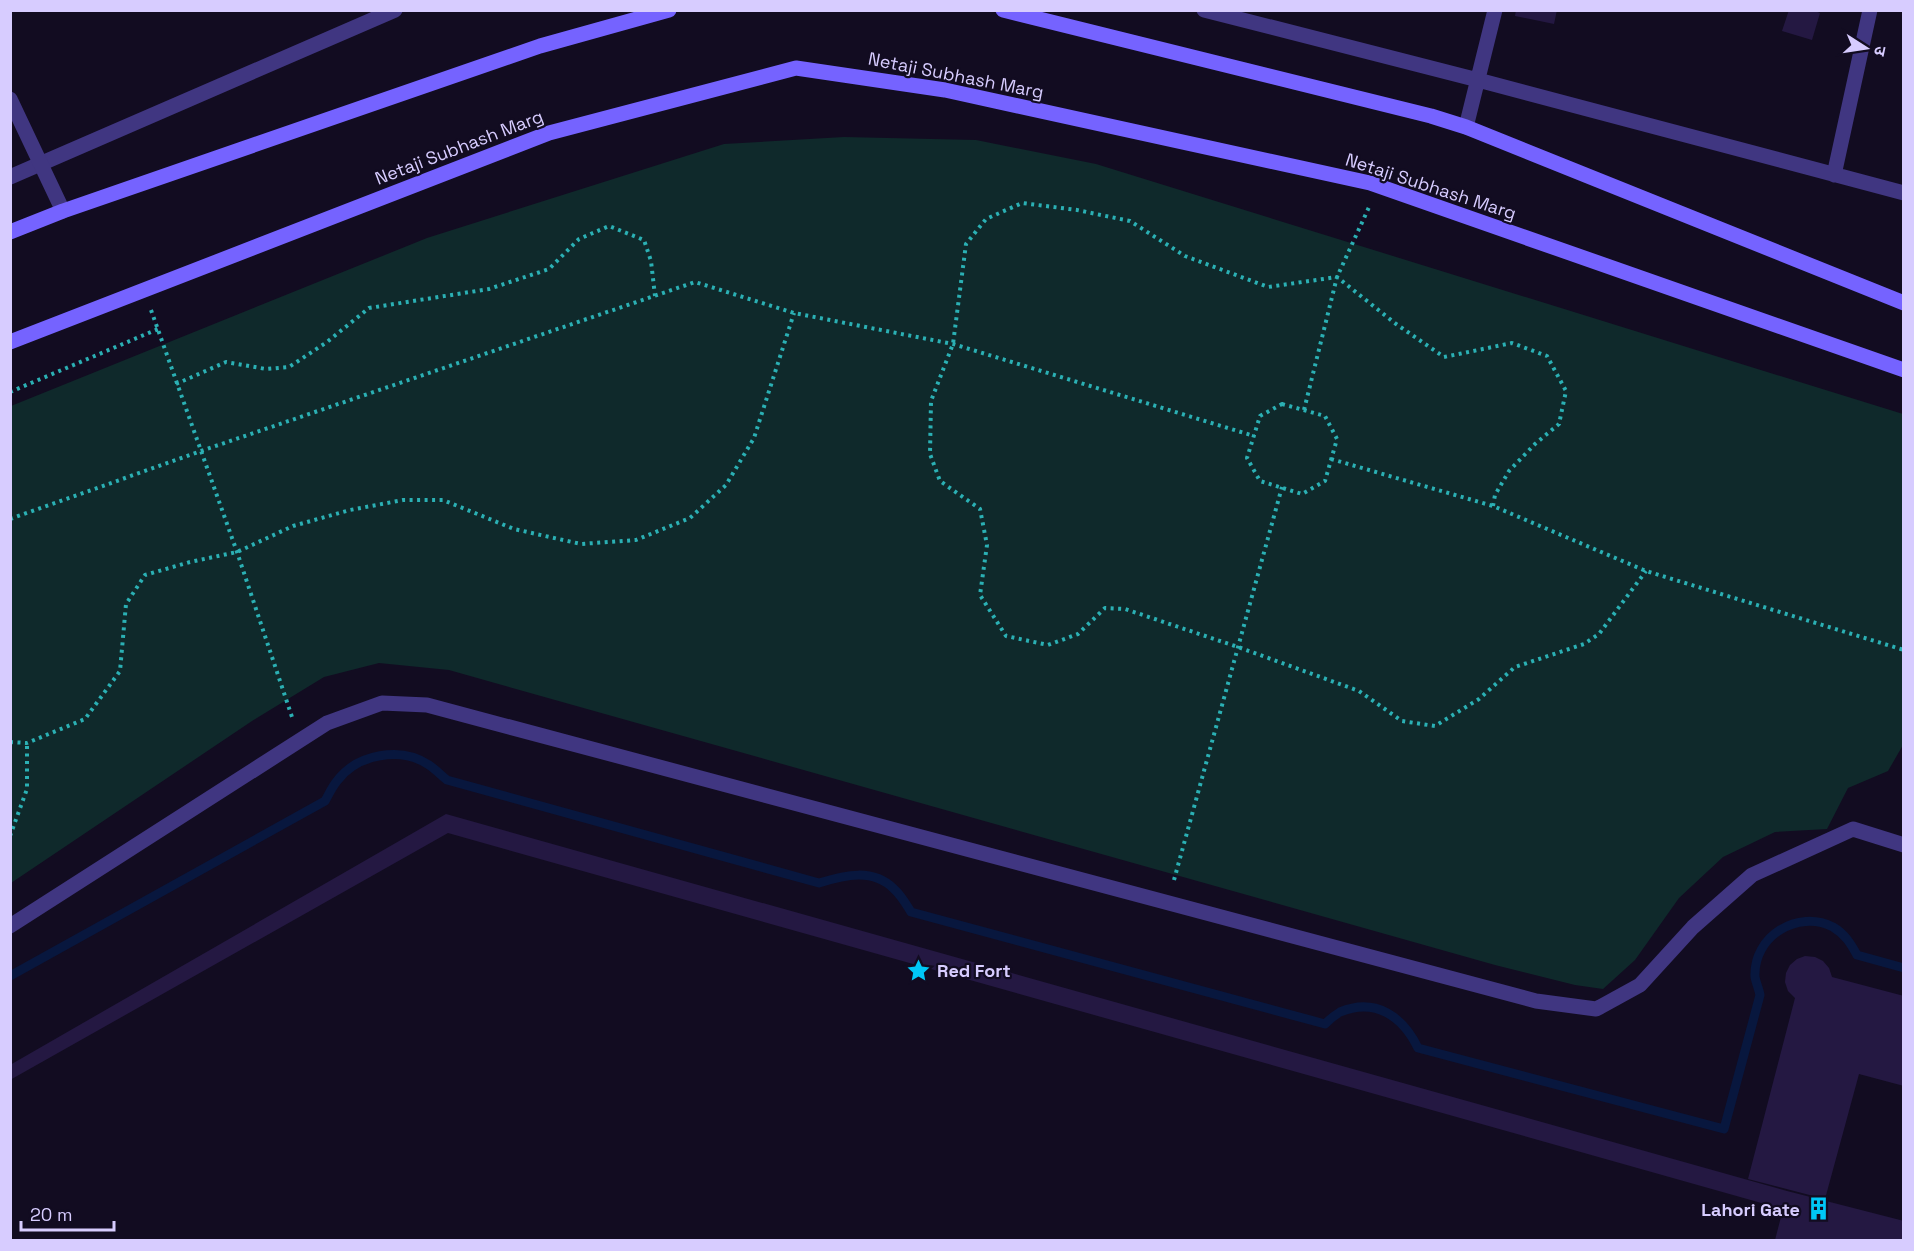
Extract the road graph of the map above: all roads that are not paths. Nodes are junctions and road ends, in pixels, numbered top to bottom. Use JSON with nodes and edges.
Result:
{"nodes":[{"id":1,"x":395,"y":10,"type":"edge"},
{"id":2,"x":669,"y":10,"type":"edge"},
{"id":3,"x":1003,"y":10,"type":"edge"},
{"id":4,"x":1204,"y":10,"type":"edge"},
{"id":5,"x":1495,"y":10,"type":"edge"},
{"id":6,"x":1870,"y":10,"type":"edge"},
{"id":7,"x":1478,"y":80,"type":"junction"},
{"id":8,"x":10,"y":99,"type":"edge"},
{"id":9,"x":1466,"y":127,"type":"junction"},
{"id":10,"x":1834,"y":175,"type":"junction"},
{"id":11,"x":10,"y":177,"type":"edge"},
{"id":12,"x":1904,"y":193,"type":"edge"},
{"id":13,"x":63,"y":211,"type":"junction"},
{"id":14,"x":10,"y":232,"type":"edge"},
{"id":15,"x":1904,"y":303,"type":"edge"},
{"id":16,"x":10,"y":342,"type":"edge"},
{"id":17,"x":1904,"y":370,"type":"edge"},
{"id":18,"x":1904,"y":845,"type":"edge"},
{"id":19,"x":10,"y":926,"type":"edge"}],
"edges":[{"from":1,"to":11,"type":"street"},
{"from":2,"to":13,"type":"main road"},
{"from":3,"to":9,"type":"main road"},
{"from":4,"to":7,"type":"street"},
{"from":5,"to":7,"type":"street"},
{"from":6,"to":10,"type":"street"},
{"from":7,"to":9,"type":"street"},
{"from":7,"to":10,"type":"street"},
{"from":8,"to":13,"type":"street"},
{"from":9,"to":15,"type":"main road"},
{"from":10,"to":12,"type":"street"},
{"from":13,"to":14,"type":"main road"},
{"from":16,"to":17,"type":"main road","name":"Netaji Subhash Marg"},
{"from":18,"to":19,"type":"street"}]}
